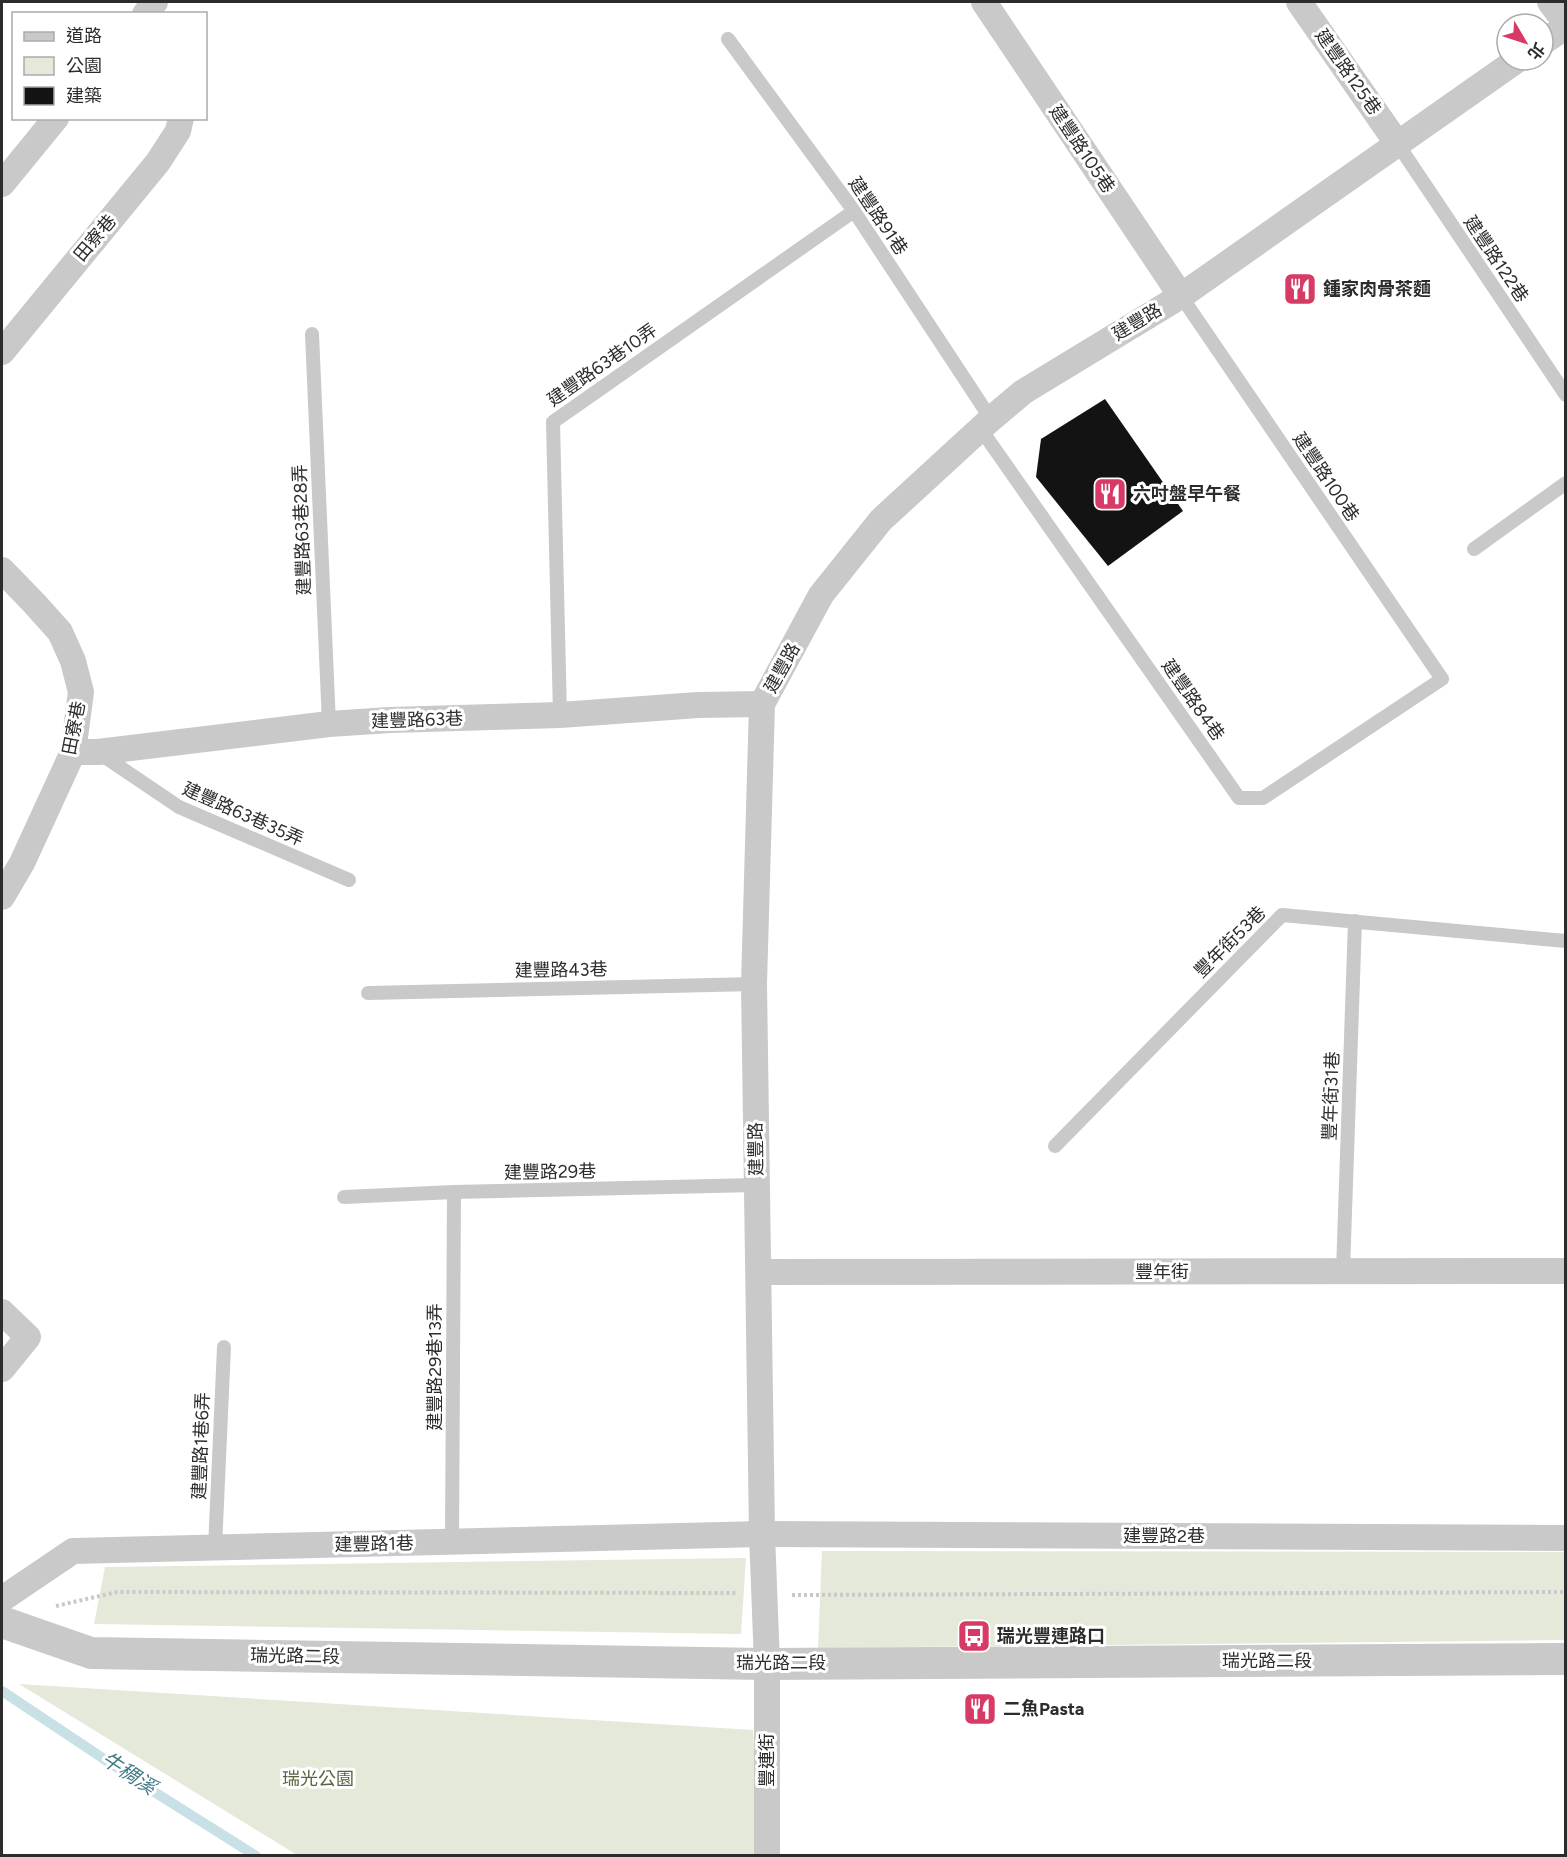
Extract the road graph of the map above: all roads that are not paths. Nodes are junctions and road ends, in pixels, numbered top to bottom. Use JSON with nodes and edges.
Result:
{"nodes":[{"id":1,"x":984,"y":2,"type":"edge"},
{"id":2,"x":1299,"y":2,"type":"edge"},
{"id":3,"x":1550,"y":2,"type":"edge"},
{"id":4,"x":1566,"y":25,"type":"edge"},
{"id":5,"x":728,"y":39,"type":"dead end"},
{"id":6,"x":1499,"y":72,"type":"edge"},
{"id":7,"x":54,"y":120,"type":"edge"},
{"id":8,"x":180,"y":120,"type":"edge"},
{"id":9,"x":1397,"y":142,"type":"junction"},
{"id":10,"x":2,"y":184,"type":"edge"},
{"id":11,"x":854,"y":211,"type":"junction"},
{"id":12,"x":1181,"y":296,"type":"junction"},
{"id":13,"x":312,"y":334,"type":"dead end"},
{"id":14,"x":2,"y":352,"type":"edge"},
{"id":15,"x":1566,"y":395,"type":"edge"},
{"id":16,"x":986,"y":423,"type":"junction"},
{"id":17,"x":1566,"y":483,"type":"edge"},
{"id":18,"x":1474,"y":549,"type":"dead end"},
{"id":19,"x":2,"y":570,"type":"edge"},
{"id":20,"x":1442,"y":679,"type":"joint"},
{"id":21,"x":762,"y":704,"type":"junction"},
{"id":22,"x":560,"y":715,"type":"junction"},
{"id":23,"x":329,"y":724,"type":"junction"},
{"id":24,"x":85,"y":752,"type":"junction"},
{"id":25,"x":349,"y":880,"type":"dead end"},
{"id":26,"x":2,"y":897,"type":"edge"},
{"id":27,"x":1355,"y":921,"type":"junction"},
{"id":28,"x":1566,"y":941,"type":"edge"},
{"id":29,"x":754,"y":984,"type":"junction"},
{"id":30,"x":368,"y":993,"type":"dead end"},
{"id":31,"x":1055,"y":1146,"type":"dead end"},
{"id":32,"x":756,"y":1185,"type":"junction"},
{"id":33,"x":454,"y":1192,"type":"junction"},
{"id":34,"x":344,"y":1197,"type":"dead end"},
{"id":35,"x":1343,"y":1271,"type":"junction"},
{"id":36,"x":1566,"y":1271,"type":"edge"},
{"id":37,"x":759,"y":1272,"type":"junction"},
{"id":38,"x":2,"y":1312,"type":"edge"},
{"id":39,"x":225,"y":1347,"type":"dead end"},
{"id":40,"x":2,"y":1369,"type":"edge"},
{"id":41,"x":762,"y":1534,"type":"junction"},
{"id":42,"x":1566,"y":1538,"type":"edge"},
{"id":43,"x":452,"y":1542,"type":"junction"},
{"id":44,"x":215,"y":1548,"type":"junction"},
{"id":45,"x":2,"y":1599,"type":"edge"},
{"id":46,"x":2,"y":1622,"type":"edge"},
{"id":47,"x":1566,"y":1659,"type":"edge"},
{"id":48,"x":767,"y":1664,"type":"junction"},
{"id":49,"x":767,"y":1856,"type":"edge"}],
"edges":[{"from":1,"to":12,"type":"street","name":"建豐路105巷"},
{"from":2,"to":9,"type":"street","name":"建豐路125巷"},
{"from":3,"to":4,"type":"street"},
{"from":5,"to":11,"type":"lane","name":"建豐路91巷"},
{"from":6,"to":9,"type":"street","name":"建豐路"},
{"from":7,"to":10,"type":"street"},
{"from":8,"to":14,"type":"street","name":"田寮巷"},
{"from":9,"to":12,"type":"street","name":"建豐路"},
{"from":9,"to":15,"type":"lane","name":"建豐路122巷"},
{"from":11,"to":16,"type":"lane","name":"建豐路91巷"},
{"from":11,"to":22,"type":"lane","name":"建豐路63巷10弄"},
{"from":12,"to":16,"type":"street","name":"建豐路"},
{"from":12,"to":20,"type":"lane","name":"建豐路100巷"},
{"from":13,"to":23,"type":"lane","name":"建豐路63巷28弄"},
{"from":16,"to":20,"type":"lane","name":"建豐路84巷"},
{"from":16,"to":21,"type":"street","name":"建豐路"},
{"from":17,"to":18,"type":"lane"},
{"from":19,"to":24,"type":"street","name":"田寮巷"},
{"from":21,"to":22,"type":"street","name":"建豐路63巷"},
{"from":21,"to":29,"type":"street","name":"建豐路"},
{"from":22,"to":23,"type":"street","name":"建豐路63巷"},
{"from":23,"to":24,"type":"street","name":"建豐路63巷"},
{"from":24,"to":25,"type":"lane","name":"建豐路63巷35弄"},
{"from":24,"to":26,"type":"street","name":"田寮巷"},
{"from":27,"to":28,"type":"lane","name":"豐年街53巷"},
{"from":27,"to":31,"type":"lane","name":"豐年街53巷"},
{"from":27,"to":35,"type":"lane","name":"豐年街31巷"},
{"from":29,"to":30,"type":"lane","name":"建豐路43巷"},
{"from":29,"to":32,"type":"street","name":"建豐路"},
{"from":32,"to":33,"type":"lane","name":"建豐路29巷"},
{"from":32,"to":37,"type":"street","name":"建豐路"},
{"from":33,"to":34,"type":"lane","name":"建豐路29巷"},
{"from":33,"to":43,"type":"lane","name":"建豐路29巷13弄"},
{"from":35,"to":36,"type":"street","name":"豐年街"},
{"from":35,"to":37,"type":"street","name":"豐年街"},
{"from":37,"to":41,"type":"street","name":"建豐路"},
{"from":38,"to":40,"type":"street"},
{"from":39,"to":44,"type":"lane","name":"建豐路1巷6弄"},
{"from":41,"to":42,"type":"street","name":"建豐路2巷"},
{"from":41,"to":43,"type":"street","name":"建豐路1巷"},
{"from":41,"to":48,"type":"street","name":"建豐路"},
{"from":43,"to":44,"type":"street","name":"建豐路1巷"},
{"from":44,"to":45,"type":"street","name":"建豐路1巷"},
{"from":46,"to":48,"type":"street","name":"瑞光路二段"},
{"from":47,"to":48,"type":"street","name":"瑞光路二段"},
{"from":48,"to":49,"type":"street","name":"豐連街"}]}
